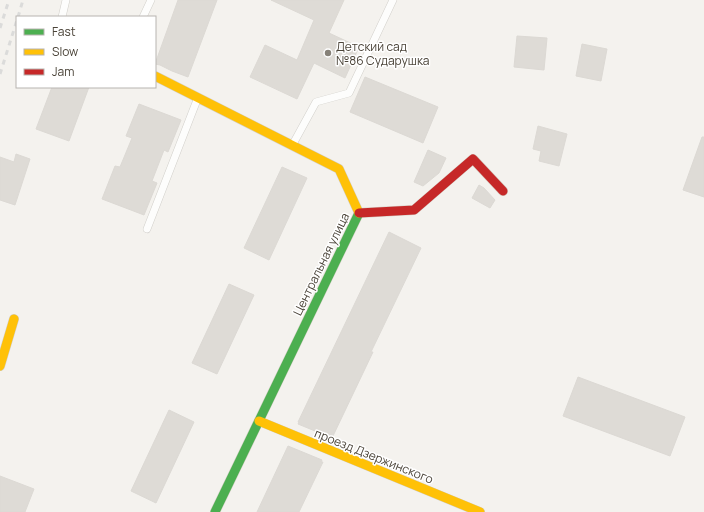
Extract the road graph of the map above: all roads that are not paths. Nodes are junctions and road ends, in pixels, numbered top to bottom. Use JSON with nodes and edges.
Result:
{"nodes":[{"id":1,"x":66,"y":0,"type":"edge"},
{"id":2,"x":151,"y":0,"type":"edge"},
{"id":3,"x":393,"y":0,"type":"edge"},
{"id":4,"x":62,"y":16,"type":"edge"},
{"id":5,"x":143,"y":16,"type":"edge"},
{"id":6,"x":156,"y":77,"type":"edge"},
{"id":7,"x":198,"y":98,"type":"junction"},
{"id":8,"x":292,"y":146,"type":"junction"},
{"id":9,"x":503,"y":191,"type":"dead end"},
{"id":10,"x":359,"y":213,"type":"junction"},
{"id":11,"x":147,"y":229,"type":"dead end"},
{"id":12,"x":14,"y":319,"type":"dead end"},
{"id":13,"x":0,"y":366,"type":"edge"},
{"id":14,"x":259,"y":421,"type":"junction"},
{"id":15,"x":215,"y":512,"type":"edge"},
{"id":16,"x":480,"y":512,"type":"edge"}],
"edges":[{"from":1,"to":4,"type":"lane"},
{"from":2,"to":5,"type":"lane"},
{"from":3,"to":8,"type":"lane"},
{"from":6,"to":7,"type":"street","name":"Центральная улица"},
{"from":7,"to":8,"type":"street","name":"Центральная улица"},
{"from":7,"to":11,"type":"lane"},
{"from":8,"to":10,"type":"street","name":"Центральная улица"},
{"from":9,"to":10,"type":"street"},
{"from":10,"to":14,"type":"street","name":"Центральная улица"},
{"from":12,"to":13,"type":"street"},
{"from":14,"to":15,"type":"street","name":"Центральная улица"},
{"from":14,"to":16,"type":"street","name":"проезд Дзержинского"}]}
